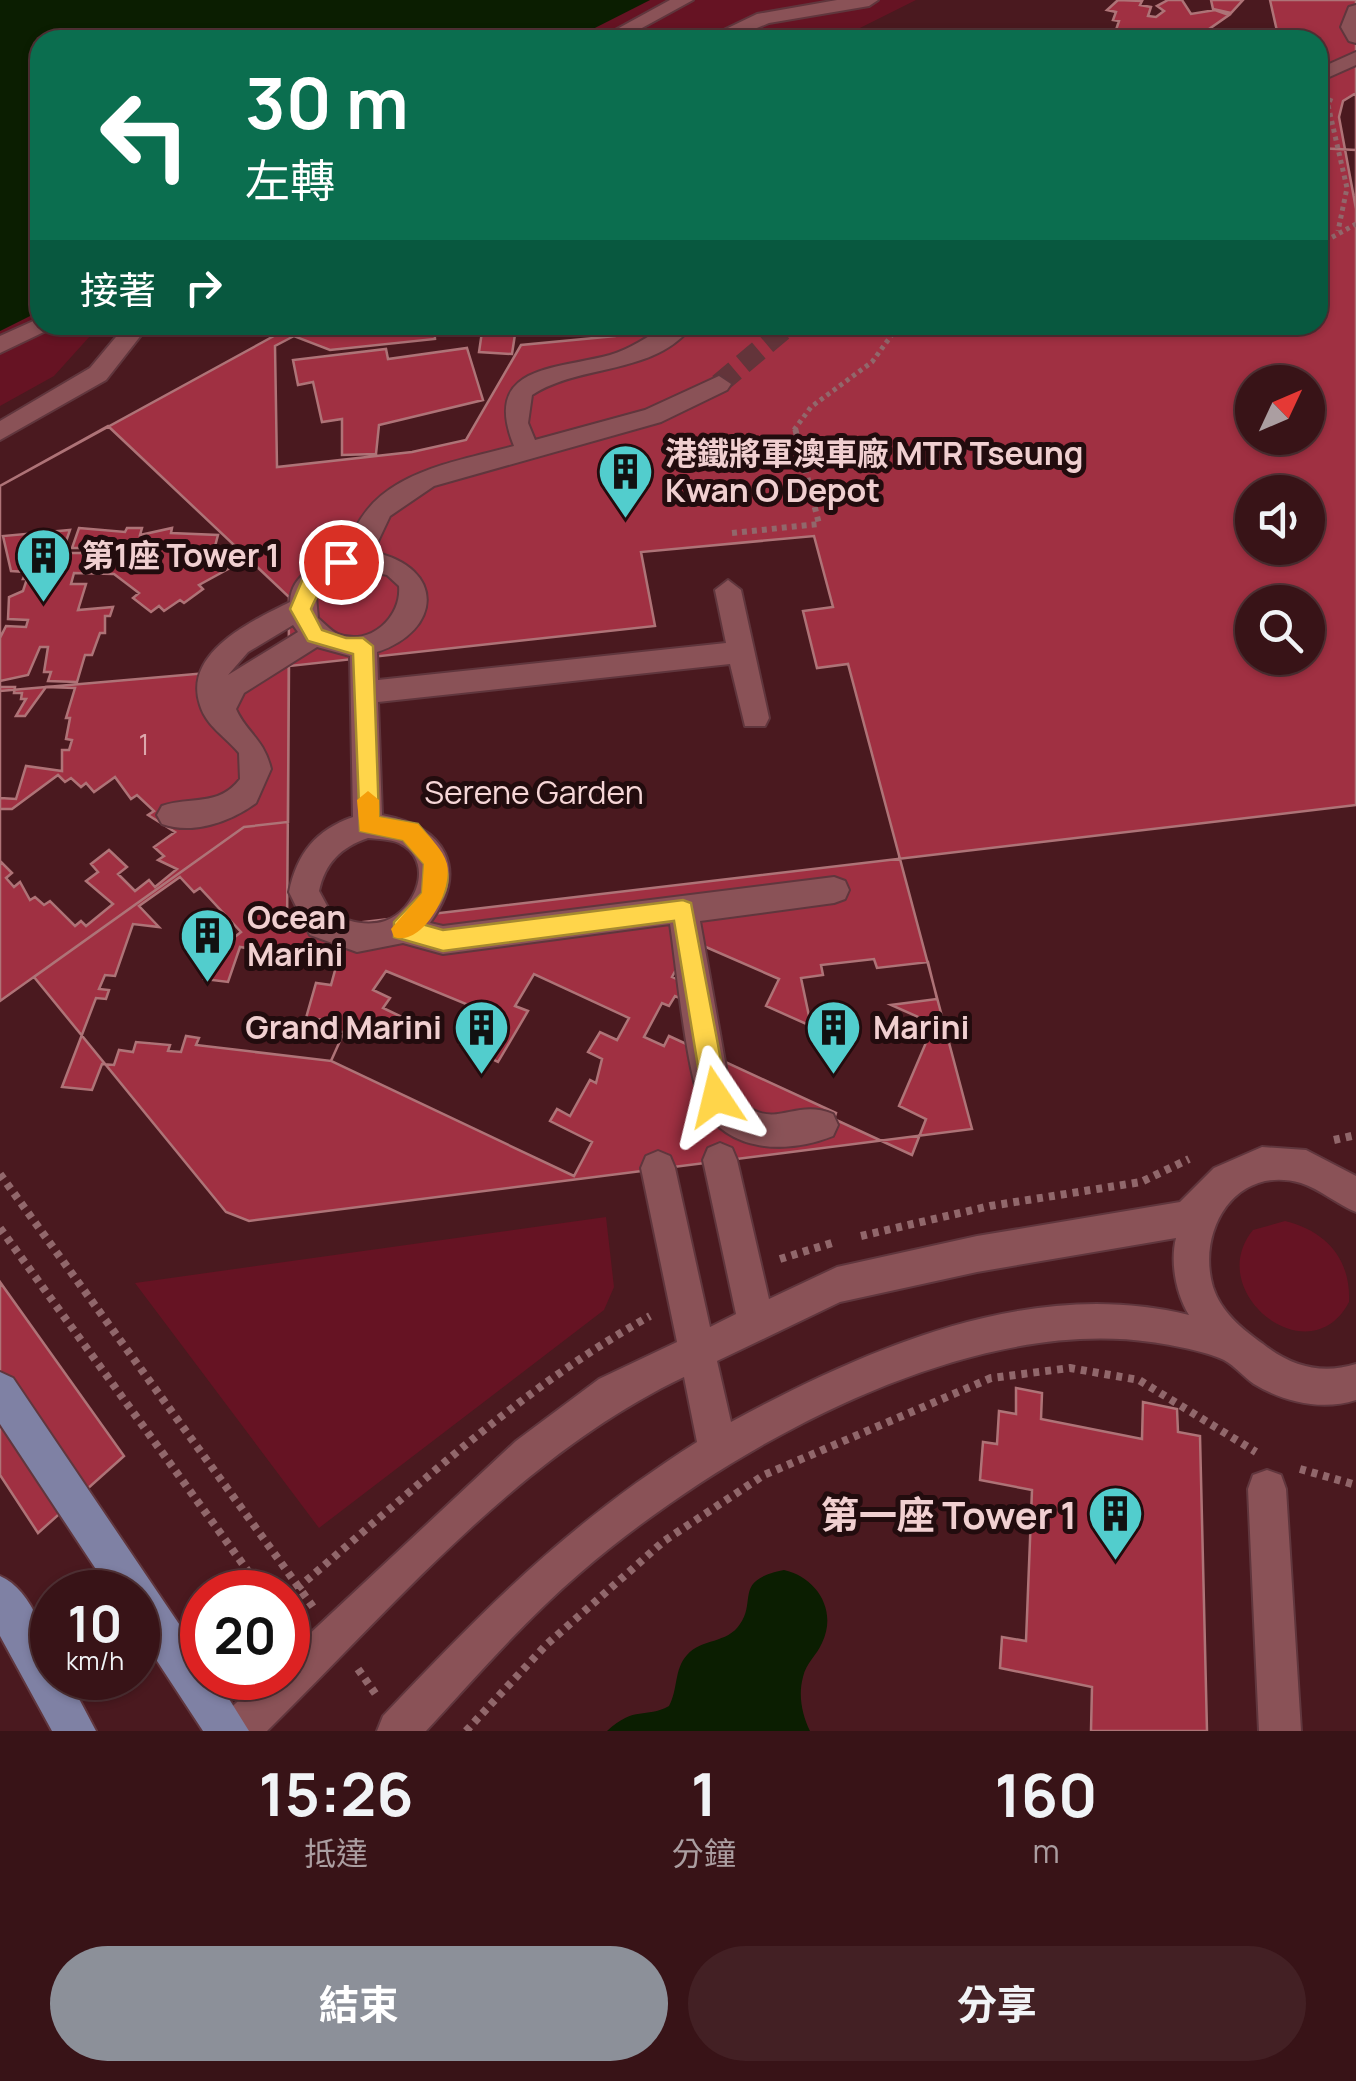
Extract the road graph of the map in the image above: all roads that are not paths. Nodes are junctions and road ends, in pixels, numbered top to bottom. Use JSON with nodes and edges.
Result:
{"nodes":[{"id":1,"x":684,"y":0,"type":"edge"},
{"id":2,"x":869,"y":0,"type":"edge"},
{"id":3,"x":1355,"y":8,"type":"edge"},
{"id":4,"x":626,"y":30,"type":"edge"},
{"id":5,"x":736,"y":30,"type":"edge"},
{"id":6,"x":1356,"y":37,"type":"edge"},
{"id":7,"x":1356,"y":58,"type":"edge"},
{"id":8,"x":1328,"y":71,"type":"edge"},
{"id":9,"x":30,"y":330,"type":"edge"},
{"id":10,"x":130,"y":335,"type":"edge"},
{"id":11,"x":666,"y":335,"type":"edge"},
{"id":12,"x":0,"y":345,"type":"edge"},
{"id":13,"x":719,"y":384,"type":"tunnel mouth"},
{"id":14,"x":0,"y":432,"type":"edge"},
{"id":15,"x":526,"y":449,"type":"junction"},
{"id":16,"x":359,"y":559,"type":"junction"},
{"id":17,"x":728,"y":590,"type":"dead end"},
{"id":18,"x":300,"y":609,"type":"junction"},
{"id":19,"x":315,"y":636,"type":"junction"},
{"id":20,"x":363,"y":646,"type":"junction"},
{"id":21,"x":740,"y":652,"type":"junction"},
{"id":22,"x":364,"y":693,"type":"junction"},
{"id":23,"x":755,"y":718,"type":"dead end"},
{"id":24,"x":226,"y":722,"type":"junction"},
{"id":25,"x":172,"y":816,"type":"dead end"},
{"id":26,"x":368,"y":825,"type":"junction"},
{"id":27,"x":834,"y":890,"type":"dead end"},
{"id":28,"x":683,"y":910,"type":"junction"},
{"id":29,"x":402,"y":929,"type":"junction"},
{"id":30,"x":821,"y":1125,"type":"dead end"},
{"id":31,"x":720,"y":1160,"type":"dead end"},
{"id":32,"x":1356,"y":1166,"type":"edge"},
{"id":33,"x":658,"y":1168,"type":"dead end"},
{"id":34,"x":1321,"y":1174,"type":"junction"},
{"id":35,"x":1356,"y":1195,"type":"edge"},
{"id":36,"x":1201,"y":1204,"type":"junction"},
{"id":37,"x":756,"y":1321,"type":"junction"},
{"id":38,"x":1229,"y":1343,"type":"junction"},
{"id":39,"x":694,"y":1350,"type":"junction"},
{"id":40,"x":1356,"y":1382,"type":"edge"},
{"id":41,"x":0,"y":1392,"type":"edge"},
{"id":42,"x":718,"y":1450,"type":"junction"},
{"id":43,"x":1274,"y":1470,"type":"road end"},
{"id":44,"x":119,"y":1570,"type":"edge"},
{"id":45,"x":0,"y":1596,"type":"edge"},
{"id":46,"x":160,"y":1630,"type":"edge"},
{"id":47,"x":399,"y":1730,"type":"edge"},
{"id":48,"x":74,"y":1731,"type":"edge"},
{"id":49,"x":228,"y":1731,"type":"edge"},
{"id":50,"x":236,"y":1731,"type":"edge"},
{"id":51,"x":1280,"y":1731,"type":"edge"}],
"edges":[{"from":1,"to":4,"type":"street"},
{"from":2,"to":5,"type":"street"},
{"from":3,"to":6,"type":"street"},
{"from":7,"to":8,"type":"street"},
{"from":9,"to":12,"type":"street"},
{"from":10,"to":14,"type":"street"},
{"from":11,"to":15,"type":"street"},
{"from":13,"to":15,"type":"street"},
{"from":15,"to":16,"type":"street"},
{"from":16,"to":18,"type":"street"},
{"from":16,"to":20,"type":"street"},
{"from":17,"to":21,"type":"street"},
{"from":18,"to":19,"type":"street"},
{"from":18,"to":24,"type":"street"},
{"from":19,"to":20,"type":"street"},
{"from":19,"to":24,"type":"street"},
{"from":20,"to":22,"type":"street"},
{"from":21,"to":22,"type":"street"},
{"from":21,"to":23,"type":"street"},
{"from":22,"to":26,"type":"street"},
{"from":24,"to":25,"type":"street"},
{"from":26,"to":29,"type":"street"},
{"from":26,"to":29,"type":"street"},
{"from":27,"to":28,"type":"street"},
{"from":28,"to":29,"type":"street"},
{"from":28,"to":30,"type":"street"},
{"from":31,"to":37,"type":"street"},
{"from":32,"to":34,"type":"street"},
{"from":33,"to":39,"type":"street"},
{"from":34,"to":35,"type":"street"},
{"from":34,"to":36,"type":"street"},
{"from":36,"to":37,"type":"street"},
{"from":36,"to":38,"type":"street"},
{"from":37,"to":39,"type":"street"},
{"from":38,"to":40,"type":"street"},
{"from":38,"to":42,"type":"street"},
{"from":39,"to":42,"type":"street"},
{"from":39,"to":50,"type":"street"},
{"from":41,"to":44,"type":"main road"},
{"from":42,"to":47,"type":"street"},
{"from":43,"to":51,"type":"street"},
{"from":45,"to":48,"type":"main road"},
{"from":46,"to":49,"type":"main road"}]}
